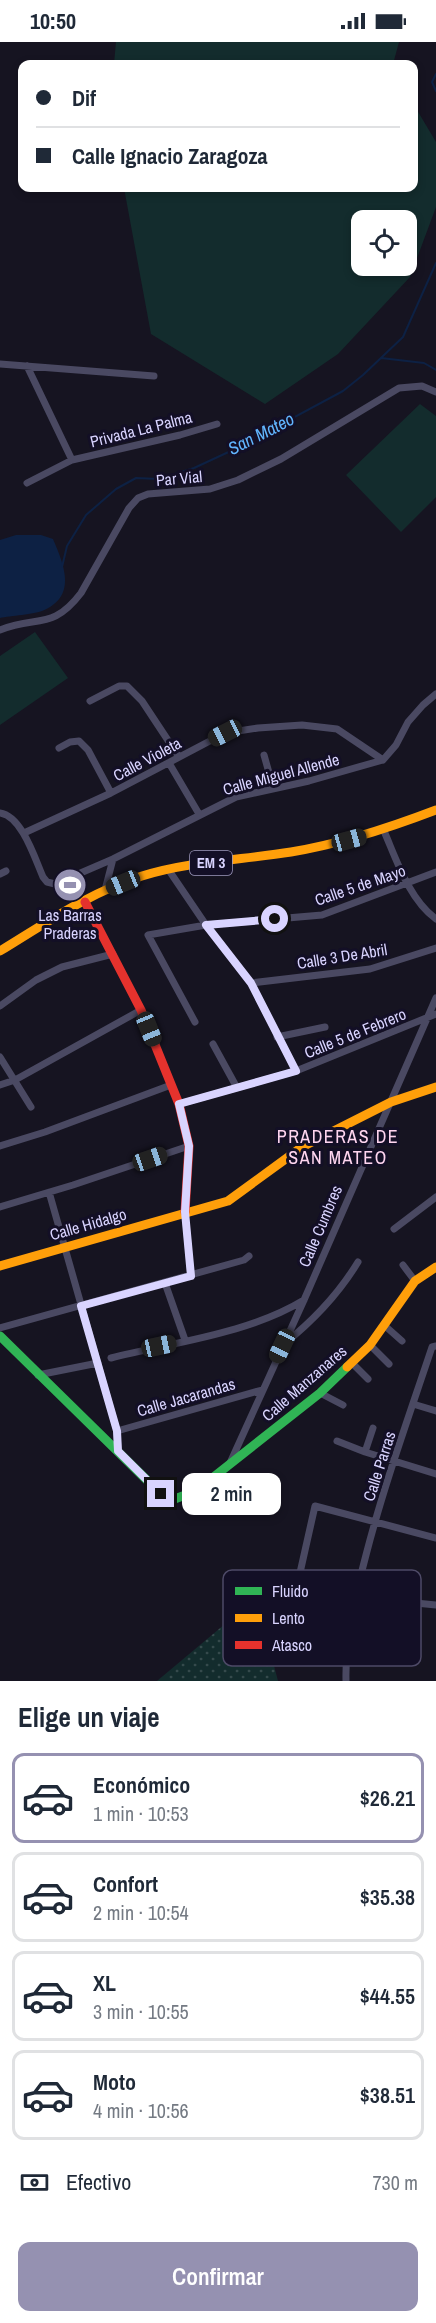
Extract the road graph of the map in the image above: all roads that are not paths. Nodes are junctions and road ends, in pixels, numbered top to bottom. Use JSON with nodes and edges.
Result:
{"nodes":[{"id":1,"x":0,"y":364,"type":"edge"},
{"id":2,"x":27,"y":366,"type":"junction"},
{"id":3,"x":154,"y":376,"type":"dead end"},
{"id":4,"x":436,"y":392,"type":"edge"},
{"id":5,"x":217,"y":424,"type":"dead end"},
{"id":6,"x":72,"y":460,"type":"junction"},
{"id":7,"x":27,"y":483,"type":"dead end"},
{"id":8,"x":0,"y":630,"type":"edge"},
{"id":9,"x":436,"y":694,"type":"edge"},
{"id":10,"x":90,"y":701,"type":"dead end"},
{"id":11,"x":58,"y":748,"type":"dead end"},
{"id":12,"x":264,"y":755,"type":"dead end"},
{"id":13,"x":179,"y":757,"type":"junction"},
{"id":14,"x":383,"y":760,"type":"junction"},
{"id":15,"x":169,"y":763,"type":"junction"},
{"id":16,"x":273,"y":787,"type":"junction"},
{"id":17,"x":111,"y":793,"type":"junction"},
{"id":18,"x":436,"y":810,"type":"edge"},
{"id":19,"x":0,"y":813,"type":"edge"},
{"id":20,"x":200,"y":814,"type":"junction"},
{"id":21,"x":384,"y":831,"type":"junction"},
{"id":22,"x":24,"y":833,"type":"junction"},
{"id":23,"x":113,"y":859,"type":"junction"},
{"id":24,"x":168,"y":869,"type":"junction"},
{"id":25,"x":436,"y":872,"type":"edge"},
{"id":26,"x":407,"y":883,"type":"junction"},
{"id":27,"x":105,"y":890,"type":"junction"},
{"id":28,"x":84,"y":902,"type":"junction"},
{"id":29,"x":436,"y":920,"type":"edge"},
{"id":30,"x":206,"y":925,"type":"junction"},
{"id":31,"x":436,"y":948,"type":"edge"},
{"id":32,"x":0,"y":951,"type":"edge"},
{"id":33,"x":113,"y":954,"type":"junction"},
{"id":34,"x":251,"y":983,"type":"junction"},
{"id":35,"x":436,"y":998,"type":"edge"},
{"id":36,"x":0,"y":1006,"type":"edge"},
{"id":37,"x":141,"y":1010,"type":"junction"},
{"id":38,"x":436,"y":1014,"type":"edge"},
{"id":39,"x":427,"y":1018,"type":"junction"},
{"id":40,"x":195,"y":1022,"type":"dead end"},
{"id":41,"x":325,"y":1027,"type":"dead end"},
{"id":42,"x":277,"y":1037,"type":"junction"},
{"id":43,"x":213,"y":1044,"type":"dead end"},
{"id":44,"x":0,"y":1057,"type":"edge"},
{"id":45,"x":296,"y":1071,"type":"junction"},
{"id":46,"x":15,"y":1080,"type":"junction"},
{"id":47,"x":0,"y":1085,"type":"edge"},
{"id":48,"x":171,"y":1085,"type":"junction"},
{"id":49,"x":236,"y":1086,"type":"junction"},
{"id":50,"x":436,"y":1087,"type":"edge"},
{"id":51,"x":391,"y":1102,"type":"junction"},
{"id":52,"x":179,"y":1104,"type":"junction"},
{"id":53,"x":31,"y":1107,"type":"dead end"},
{"id":54,"x":0,"y":1146,"type":"edge"},
{"id":55,"x":189,"y":1146,"type":"junction"},
{"id":56,"x":49,"y":1192,"type":"junction"},
{"id":57,"x":436,"y":1197,"type":"edge"},
{"id":58,"x":0,"y":1206,"type":"edge"},
{"id":59,"x":185,"y":1212,"type":"junction"},
{"id":60,"x":394,"y":1229,"type":"dead end"},
{"id":61,"x":65,"y":1247,"type":"junction"},
{"id":62,"x":249,"y":1256,"type":"dead end"},
{"id":63,"x":358,"y":1262,"type":"dead end"},
{"id":64,"x":403,"y":1265,"type":"dead end"},
{"id":65,"x":0,"y":1266,"type":"edge"},
{"id":66,"x":436,"y":1267,"type":"edge"},
{"id":67,"x":191,"y":1276,"type":"junction"},
{"id":68,"x":415,"y":1281,"type":"junction"},
{"id":69,"x":165,"y":1283,"type":"junction"},
{"id":70,"x":304,"y":1300,"type":"junction"},
{"id":71,"x":81,"y":1306,"type":"junction"},
{"id":72,"x":384,"y":1325,"type":"junction"},
{"id":73,"x":0,"y":1328,"type":"edge"},
{"id":74,"x":0,"y":1336,"type":"edge"},
{"id":75,"x":185,"y":1340,"type":"junction"},
{"id":76,"x":402,"y":1341,"type":"dead end"},
{"id":77,"x":370,"y":1345,"type":"junction"},
{"id":78,"x":282,"y":1346,"type":"junction"},
{"id":79,"x":435,"y":1346,"type":"edge"},
{"id":80,"x":111,"y":1358,"type":"dead end"},
{"id":81,"x":352,"y":1363,"type":"junction"},
{"id":82,"x":98,"y":1364,"type":"junction"},
{"id":83,"x":388,"y":1364,"type":"dead end"},
{"id":84,"x":38,"y":1375,"type":"junction"},
{"id":85,"x":368,"y":1379,"type":"dead end"},
{"id":86,"x":262,"y":1390,"type":"junction"},
{"id":87,"x":320,"y":1393,"type":"junction"},
{"id":88,"x":413,"y":1404,"type":"junction"},
{"id":89,"x":343,"y":1405,"type":"dead end"},
{"id":90,"x":436,"y":1411,"type":"edge"},
{"id":91,"x":373,"y":1428,"type":"dead end"},
{"id":92,"x":117,"y":1431,"type":"junction"},
{"id":93,"x":337,"y":1441,"type":"dead end"},
{"id":94,"x":118,"y":1451,"type":"junction"},
{"id":95,"x":365,"y":1452,"type":"junction"},
{"id":96,"x":395,"y":1460,"type":"junction"},
{"id":97,"x":229,"y":1466,"type":"junction"},
{"id":98,"x":436,"y":1474,"type":"edge"},
{"id":99,"x":375,"y":1521,"type":"junction"},
{"id":100,"x":436,"y":1538,"type":"edge"},
{"id":101,"x":301,"y":1570,"type":"edge"},
{"id":102,"x":362,"y":1570,"type":"edge"},
{"id":103,"x":421,"y":1604,"type":"edge"},
{"id":104,"x":436,"y":1605,"type":"edge"},
{"id":105,"x":347,"y":1666,"type":"edge"},
{"id":106,"x":346,"y":1681,"type":"edge"}],
"edges":[{"from":1,"to":2,"type":"street"},
{"from":2,"to":3,"type":"street"},
{"from":2,"to":6,"type":"street","name":"Privada La Palma"},
{"from":4,"to":8,"type":"street","name":"Par Vial"},
{"from":5,"to":6,"type":"street","name":"Privada La Palma"},
{"from":6,"to":7,"type":"street","name":"Privada La Palma"},
{"from":9,"to":14,"type":"street"},
{"from":10,"to":13,"type":"street"},
{"from":11,"to":17,"type":"street"},
{"from":12,"to":16,"type":"street"},
{"from":13,"to":14,"type":"street","name":"Calle Violeta"},
{"from":13,"to":15,"type":"street","name":"Calle Violeta"},
{"from":14,"to":16,"type":"street","name":"Calle Miguel Allende"},
{"from":15,"to":17,"type":"street","name":"Calle Violeta"},
{"from":15,"to":20,"type":"street"},
{"from":16,"to":20,"type":"street","name":"Calle Miguel Allende"},
{"from":17,"to":22,"type":"street","name":"Calle Violeta"},
{"from":18,"to":21,"type":"street","number":"EM 3"},
{"from":19,"to":22,"type":"street"},
{"from":20,"to":23,"type":"street","name":"Calle Miguel Allende"},
{"from":21,"to":24,"type":"street","number":"EM 3"},
{"from":21,"to":26,"type":"street"},
{"from":22,"to":23,"type":"street","name":"Calle Miguel Allende"},
{"from":23,"to":27,"type":"street"},
{"from":24,"to":27,"type":"street","number":"EM 3"},
{"from":24,"to":30,"type":"street"},
{"from":25,"to":26,"type":"street","name":"Calle 5 de Mayo"},
{"from":26,"to":29,"type":"street"},
{"from":26,"to":30,"type":"street","name":"Calle 5 de Mayo"},
{"from":27,"to":28,"type":"street","number":"EM 3"},
{"from":28,"to":32,"type":"street","number":"EM 3"},
{"from":28,"to":33,"type":"street"},
{"from":30,"to":34,"type":"street"},
{"from":30,"to":40,"type":"street","name":"Calle 5 de Mayo"},
{"from":31,"to":34,"type":"street","name":"Calle 3 De Abril"},
{"from":33,"to":36,"type":"street"},
{"from":33,"to":37,"type":"street"},
{"from":34,"to":42,"type":"street"},
{"from":35,"to":39,"type":"street","name":"Calle Cumbres"},
{"from":37,"to":46,"type":"street"},
{"from":37,"to":48,"type":"street"},
{"from":38,"to":39,"type":"street","name":"Calle 5 de Febrero"},
{"from":39,"to":45,"type":"street","name":"Calle 5 de Febrero"},
{"from":39,"to":51,"type":"street","name":"Calle Cumbres"},
{"from":41,"to":42,"type":"street"},
{"from":42,"to":45,"type":"street"},
{"from":43,"to":49,"type":"street"},
{"from":44,"to":46,"type":"street"},
{"from":45,"to":49,"type":"street","name":"Calle 5 de Febrero"},
{"from":46,"to":47,"type":"street"},
{"from":46,"to":53,"type":"street"},
{"from":48,"to":52,"type":"street"},
{"from":48,"to":54,"type":"street"},
{"from":49,"to":52,"type":"street","name":"Calle 5 de Febrero"},
{"from":50,"to":51,"type":"street","name":"Calle Hidalgo"},
{"from":51,"to":59,"type":"street","name":"Calle Hidalgo"},
{"from":51,"to":70,"type":"street","name":"Calle Cumbres"},
{"from":52,"to":55,"type":"street"},
{"from":55,"to":56,"type":"street"},
{"from":55,"to":59,"type":"street"},
{"from":56,"to":58,"type":"street"},
{"from":56,"to":61,"type":"street"},
{"from":57,"to":60,"type":"street"},
{"from":59,"to":61,"type":"street","name":"Calle Hidalgo"},
{"from":59,"to":67,"type":"street"},
{"from":61,"to":65,"type":"street","name":"Calle Hidalgo"},
{"from":61,"to":71,"type":"street"},
{"from":62,"to":67,"type":"street"},
{"from":63,"to":78,"type":"street"},
{"from":64,"to":68,"type":"street"},
{"from":66,"to":68,"type":"street","name":"Calle Manzanares"},
{"from":67,"to":69,"type":"street"},
{"from":68,"to":72,"type":"street","name":"Calle Manzanares"},
{"from":69,"to":71,"type":"street"},
{"from":69,"to":75,"type":"street"},
{"from":70,"to":75,"type":"street"},
{"from":70,"to":78,"type":"street","name":"Calle Cumbres"},
{"from":71,"to":73,"type":"street"},
{"from":71,"to":82,"type":"street"},
{"from":72,"to":76,"type":"street"},
{"from":72,"to":77,"type":"street","name":"Calle Manzanares"},
{"from":74,"to":84,"type":"street"},
{"from":75,"to":80,"type":"street"},
{"from":77,"to":81,"type":"street","name":"Calle Manzanares"},
{"from":77,"to":83,"type":"street"},
{"from":78,"to":86,"type":"street","name":"Calle Cumbres"},
{"from":79,"to":88,"type":"street","name":"Calle Parras"},
{"from":81,"to":85,"type":"street"},
{"from":81,"to":87,"type":"street","name":"Calle Manzanares"},
{"from":82,"to":84,"type":"street"},
{"from":82,"to":92,"type":"street"},
{"from":84,"to":94,"type":"street"},
{"from":86,"to":92,"type":"street","name":"Calle Jacarandas"},
{"from":86,"to":97,"type":"street","name":"Calle Cumbres"},
{"from":87,"to":89,"type":"street"},
{"from":87,"to":97,"type":"street","name":"Calle Manzanares"},
{"from":88,"to":90,"type":"street"},
{"from":88,"to":96,"type":"street","name":"Calle Parras"},
{"from":91,"to":95,"type":"street"},
{"from":92,"to":94,"type":"street"},
{"from":93,"to":95,"type":"street"},
{"from":94,"to":97,"type":"street","name":"Calle Manzanares"},
{"from":95,"to":96,"type":"street"},
{"from":96,"to":98,"type":"street"},
{"from":96,"to":99,"type":"street","name":"Calle Parras"},
{"from":99,"to":100,"type":"street"},
{"from":99,"to":101,"type":"street"},
{"from":99,"to":102,"type":"street","name":"Calle Parras"},
{"from":103,"to":104,"type":"street"},
{"from":105,"to":106,"type":"street","name":"Calle Parras"}]}
